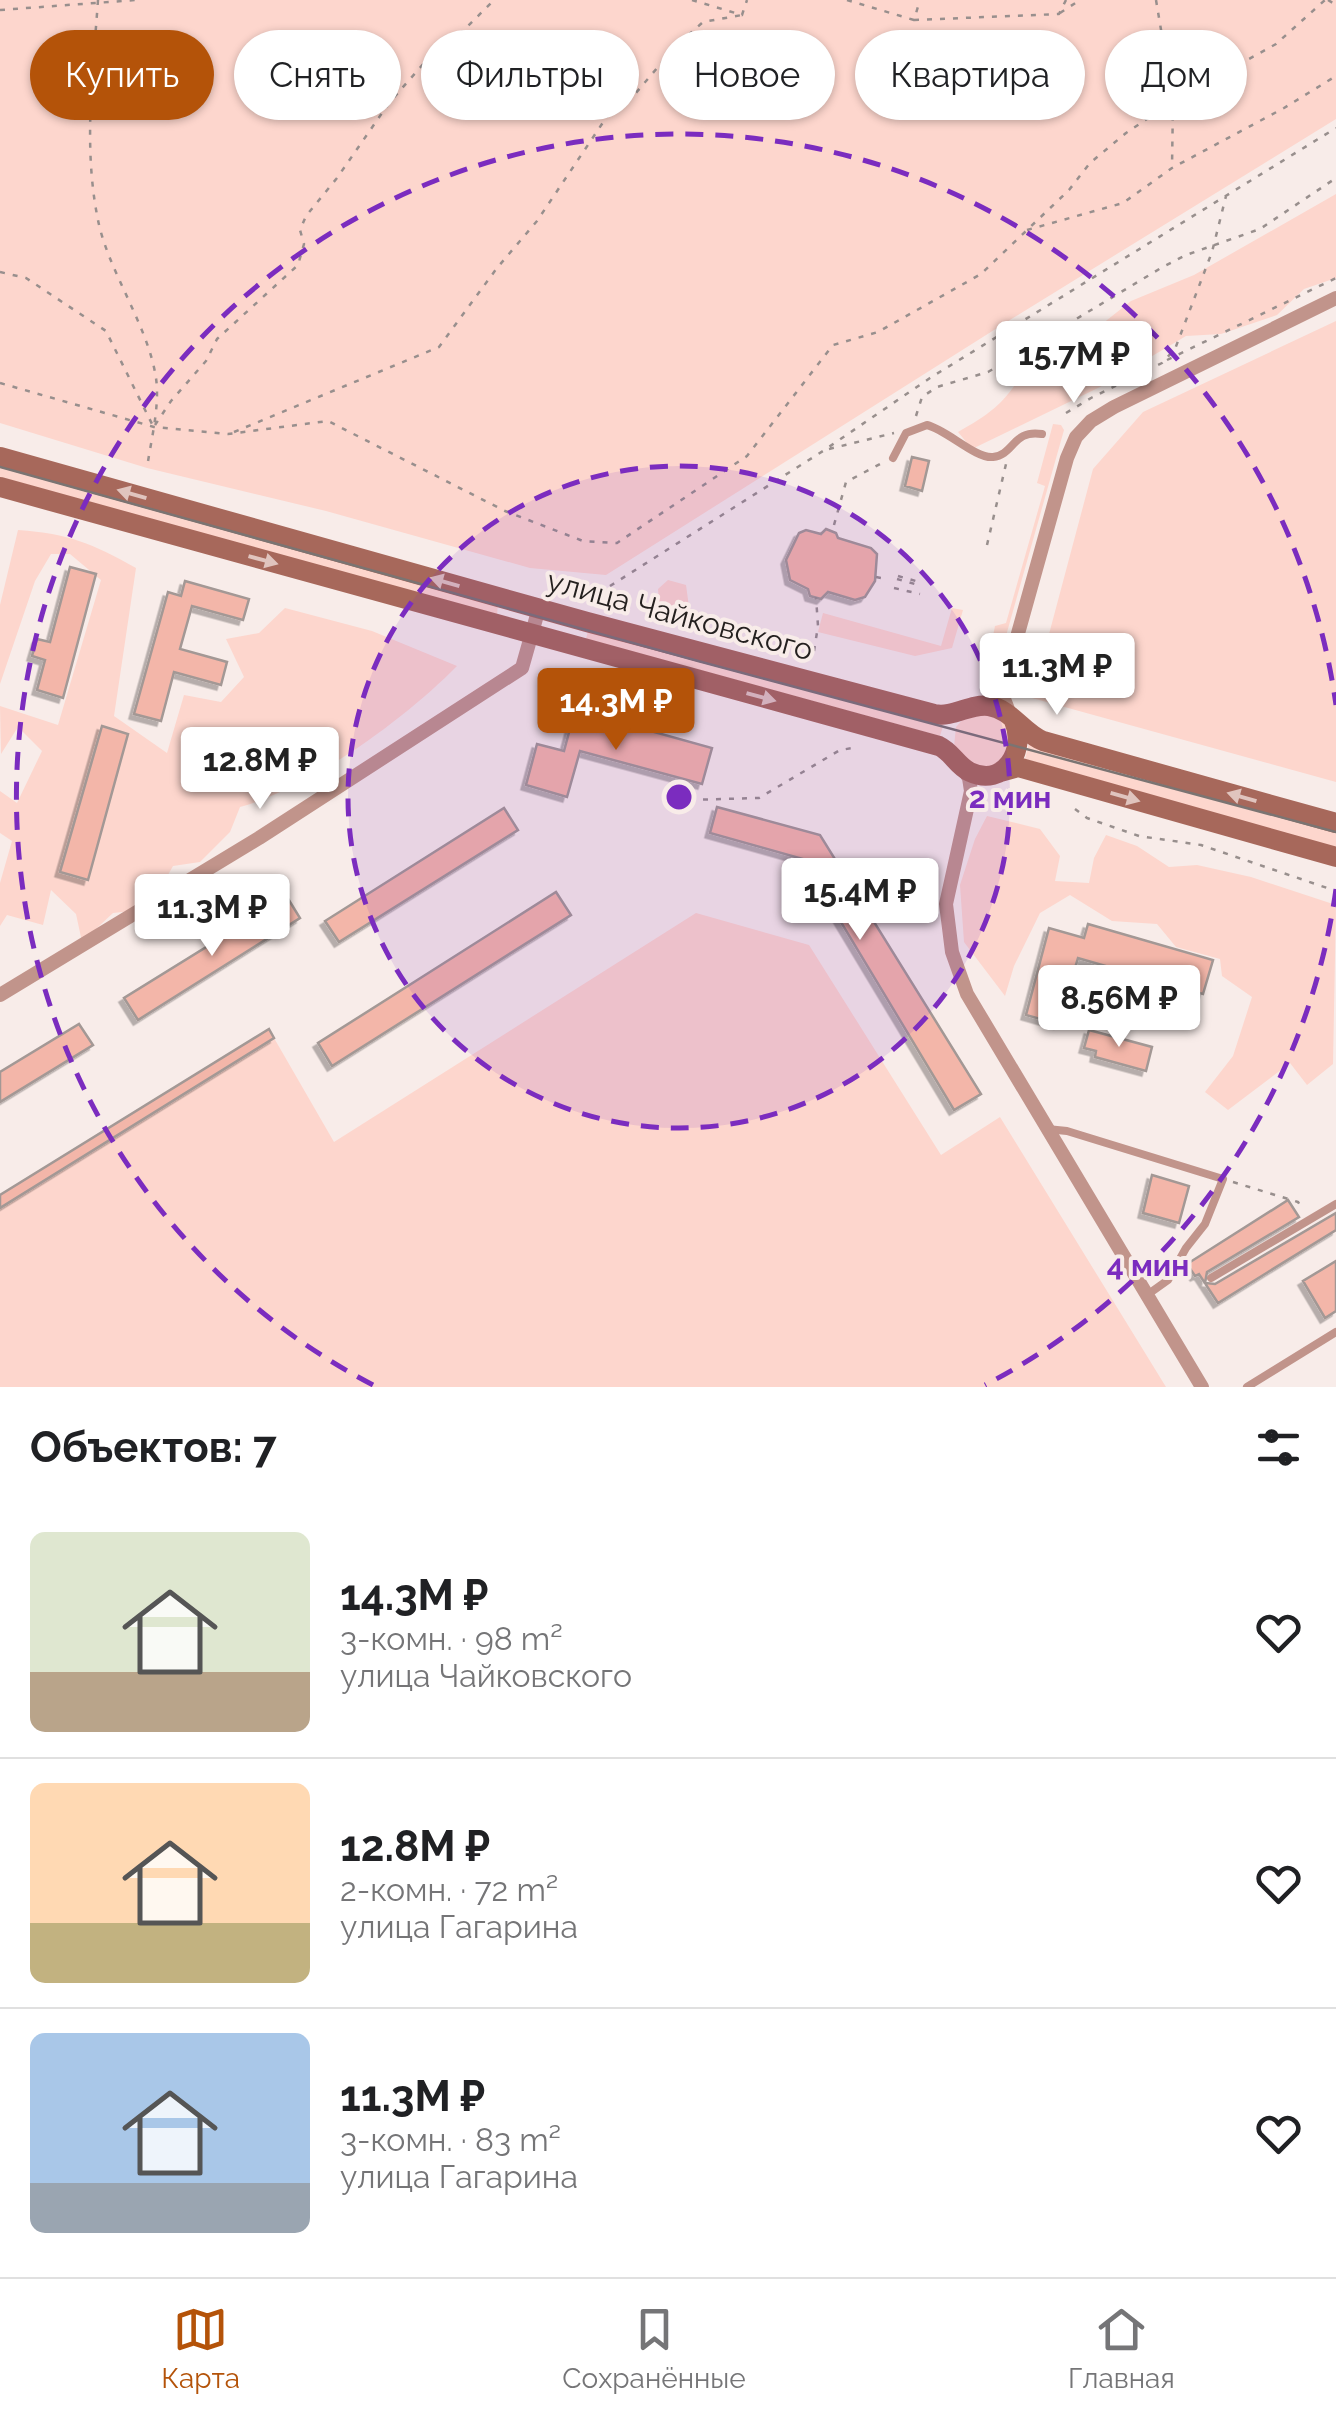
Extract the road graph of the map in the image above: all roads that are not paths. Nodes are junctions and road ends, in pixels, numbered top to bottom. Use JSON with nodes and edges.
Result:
{"nodes":[{"id":1,"x":1336,"y":298,"type":"edge"},
{"id":2,"x":1042,"y":434,"type":"dead end"},
{"id":3,"x":0,"y":457,"type":"edge"},
{"id":4,"x":892,"y":458,"type":"road end"},
{"id":5,"x":0,"y":488,"type":"edge"},
{"id":6,"x":538,"y":608,"type":"junction"},
{"id":7,"x":532,"y":634,"type":"junction"},
{"id":8,"x":1005,"y":680,"type":"junction"},
{"id":9,"x":974,"y":708,"type":"junction"},
{"id":10,"x":1012,"y":719,"type":"junction"},
{"id":11,"x":952,"y":757,"type":"junction"},
{"id":12,"x":1004,"y":768,"type":"junction"},
{"id":13,"x":969,"y":802,"type":"junction"},
{"id":14,"x":1336,"y":823,"type":"edge"},
{"id":15,"x":1336,"y":857,"type":"edge"},
{"id":16,"x":0,"y":995,"type":"edge"},
{"id":17,"x":1047,"y":1130,"type":"junction"},
{"id":18,"x":1336,"y":1204,"type":"edge"},
{"id":19,"x":1211,"y":1278,"type":"dead end"},
{"id":20,"x":1147,"y":1295,"type":"junction"},
{"id":21,"x":1336,"y":1332,"type":"edge"},
{"id":22,"x":1202,"y":1387,"type":"edge"},
{"id":23,"x":1246,"y":1387,"type":"edge"}],
"edges":[{"from":1,"to":8,"type":"street"},
{"from":2,"to":4,"type":"lane"},
{"from":6,"to":3,"type":"main road","name":"улица Чайковского","one_way":true},
{"from":5,"to":7,"type":"main road","name":"улица Чайковского","one_way":true},
{"from":6,"to":7,"type":"street"},
{"from":6,"to":9,"type":"main road","name":"улица Чайковского"},
{"from":7,"to":11,"type":"main road","name":"улица Чайковского","one_way":true},
{"from":7,"to":16,"type":"street"},
{"from":8,"to":9,"type":"street"},
{"from":8,"to":10,"type":"street"},
{"from":9,"to":10,"type":"main road","name":"улица Чайковского"},
{"from":9,"to":11,"type":"main road"},
{"from":10,"to":12,"type":"main road"},
{"from":14,"to":10,"type":"main road","name":"улица Чайковского","one_way":true},
{"from":11,"to":12,"type":"main road"},
{"from":11,"to":13,"type":"street"},
{"from":12,"to":13,"type":"street"},
{"from":12,"to":15,"type":"main road","one_way":true},
{"from":13,"to":17,"type":"street"},
{"from":17,"to":20,"type":"street"},
{"from":17,"to":20,"type":"lane"},
{"from":18,"to":19,"type":"lane"},
{"from":20,"to":22,"type":"street"},
{"from":21,"to":23,"type":"lane"}]}
